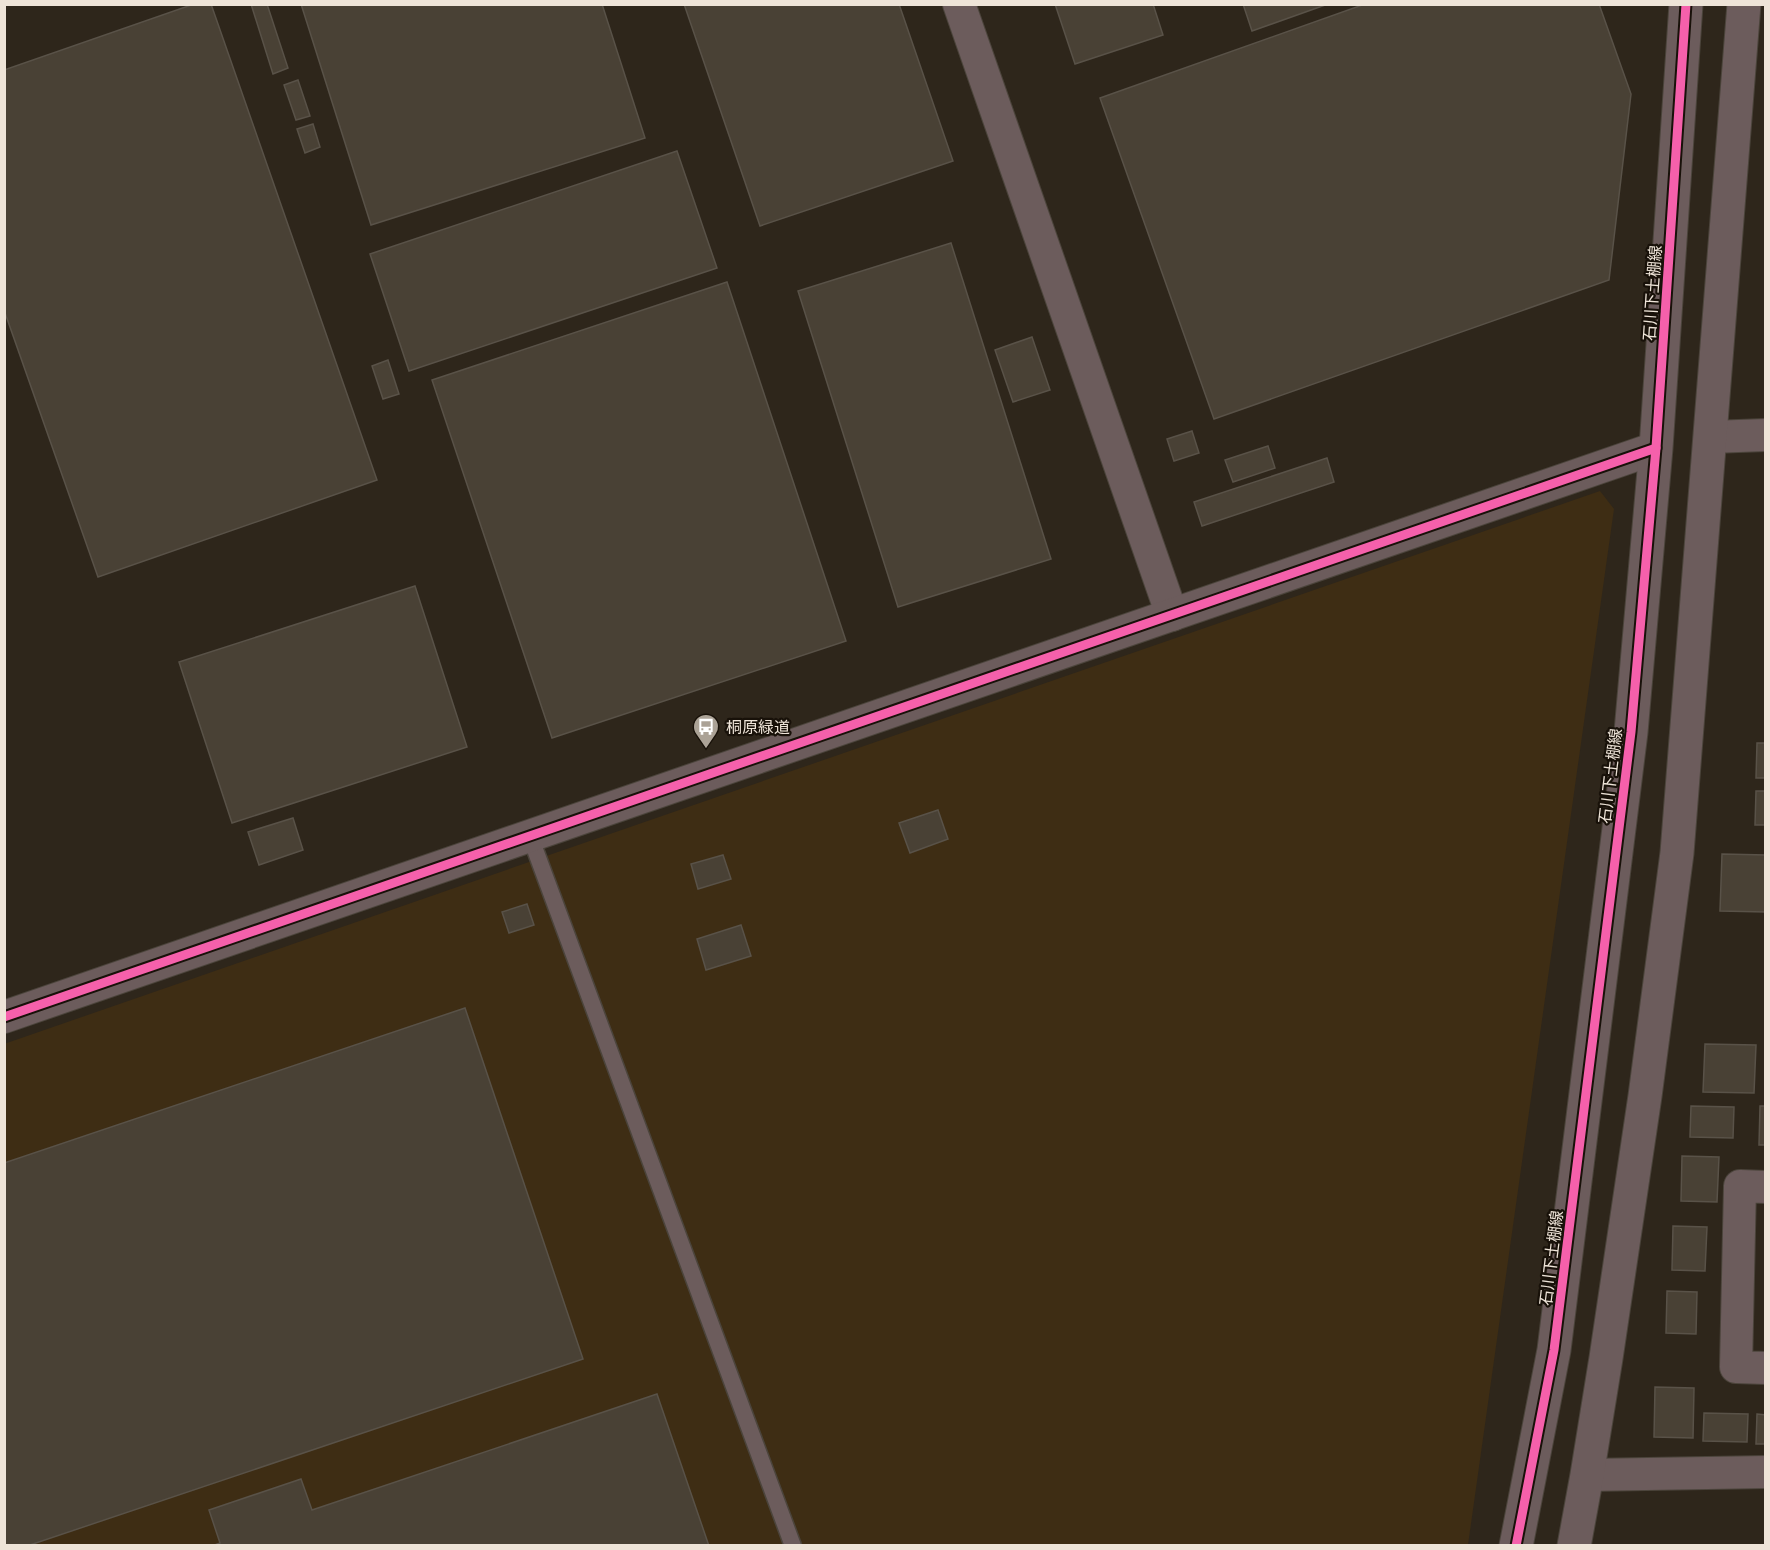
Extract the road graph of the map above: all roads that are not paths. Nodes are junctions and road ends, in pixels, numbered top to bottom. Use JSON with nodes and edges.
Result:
{"nodes":[{"id":1,"x":959,"y":4,"type":"edge"},
{"id":2,"x":1686,"y":4,"type":"edge"},
{"id":3,"x":1744,"y":4,"type":"edge"},
{"id":4,"x":1766,"y":435,"type":"edge"},
{"id":5,"x":1711,"y":437,"type":"junction"},
{"id":6,"x":1656,"y":448,"type":"junction"},
{"id":7,"x":1173,"y":615,"type":"junction"},
{"id":8,"x":530,"y":836,"type":"junction"},
{"id":9,"x":4,"y":1017,"type":"edge"},
{"id":10,"x":1766,"y":1187,"type":"edge"},
{"id":11,"x":1766,"y":1368,"type":"edge"},
{"id":12,"x":1766,"y":1472,"type":"edge"},
{"id":13,"x":1587,"y":1475,"type":"junction"},
{"id":14,"x":793,"y":1545,"type":"edge"},
{"id":15,"x":1516,"y":1545,"type":"edge"},
{"id":16,"x":1574,"y":1545,"type":"edge"}],
"edges":[{"from":1,"to":7,"type":"street"},
{"from":2,"to":6,"type":"street","name":"石川下土棚線"},
{"from":3,"to":5,"type":"street"},
{"from":4,"to":5,"type":"street"},
{"from":5,"to":13,"type":"street"},
{"from":6,"to":7,"type":"street"},
{"from":6,"to":15,"type":"street","name":"石川下土棚線"},
{"from":7,"to":8,"type":"street"},
{"from":8,"to":9,"type":"street"},
{"from":8,"to":14,"type":"lane"},
{"from":10,"to":11,"type":"street"},
{"from":12,"to":13,"type":"street"},
{"from":13,"to":16,"type":"street"}]}
